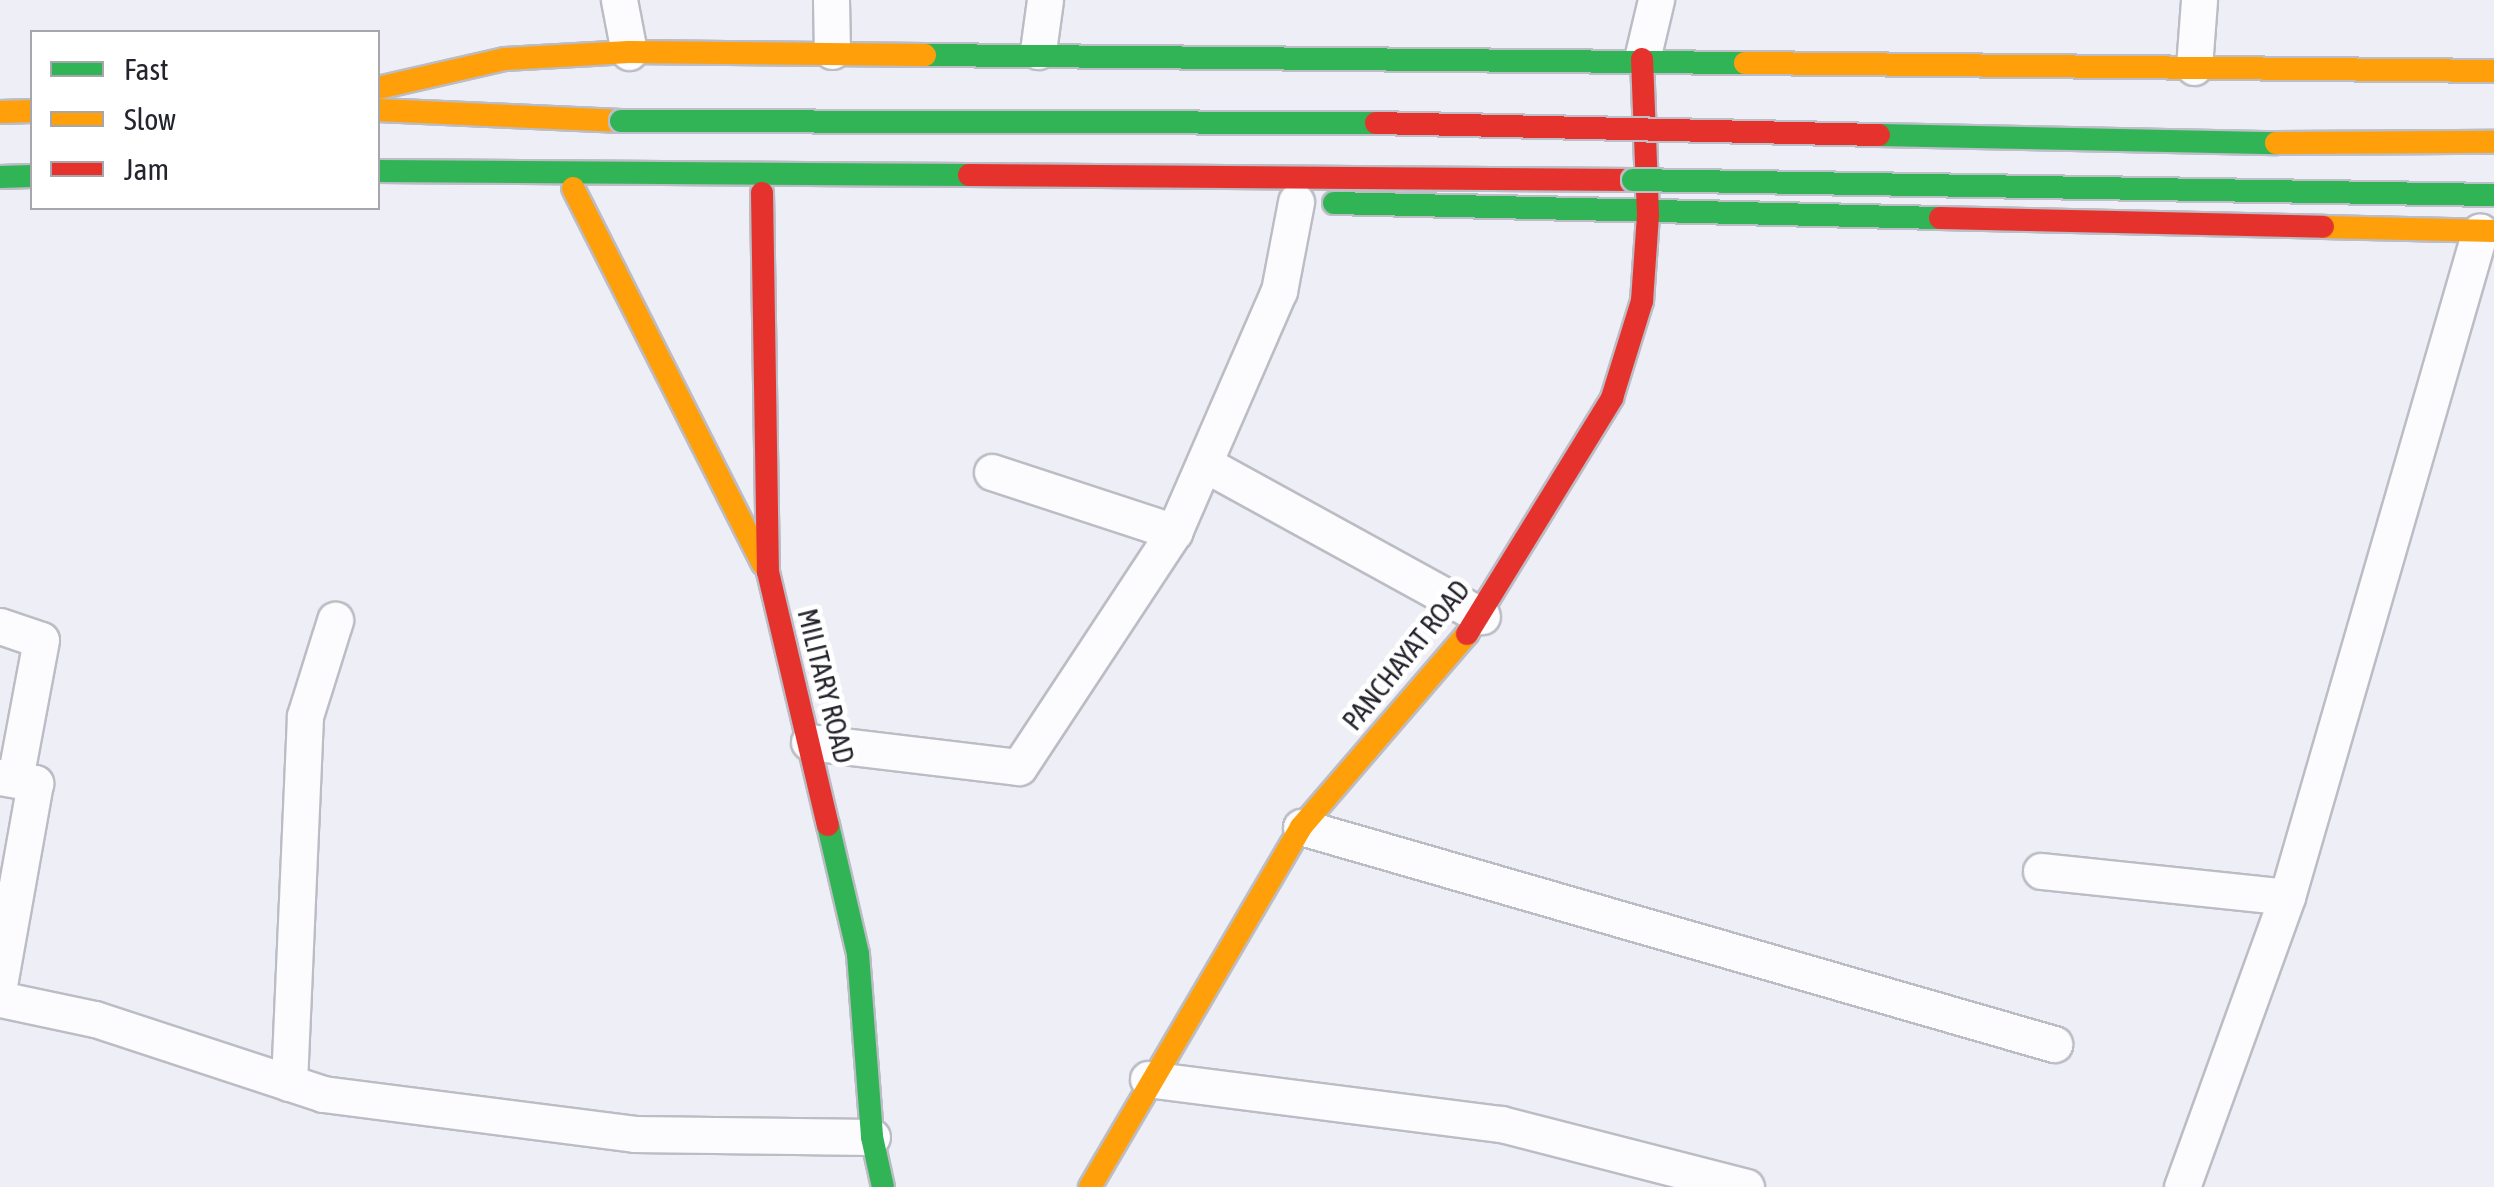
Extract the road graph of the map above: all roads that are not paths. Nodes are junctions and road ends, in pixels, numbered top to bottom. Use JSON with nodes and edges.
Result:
{"nodes":[{"id":1,"x":619,"y":0,"type":"edge"},
{"id":2,"x":831,"y":0,"type":"edge"},
{"id":3,"x":1046,"y":0,"type":"edge"},
{"id":4,"x":1656,"y":0,"type":"edge"},
{"id":5,"x":2199,"y":0,"type":"edge"},
{"id":6,"x":832,"y":51,"type":"junction"},
{"id":7,"x":1038,"y":51,"type":"junction"},
{"id":8,"x":629,"y":52,"type":"junction"},
{"id":9,"x":1642,"y":59,"type":"junction"},
{"id":10,"x":2194,"y":67,"type":"junction"},
{"id":11,"x":2494,"y":71,"type":"edge"},
{"id":12,"x":380,"y":88,"type":"edge"},
{"id":13,"x":380,"y":110,"type":"edge"},
{"id":14,"x":30,"y":111,"type":"edge"},
{"id":15,"x":0,"y":112,"type":"edge"},
{"id":16,"x":2494,"y":142,"type":"edge"},
{"id":17,"x":380,"y":174,"type":"edge"},
{"id":18,"x":380,"y":174,"type":"edge"},
{"id":19,"x":30,"y":176,"type":"edge"},
{"id":20,"x":0,"y":177,"type":"edge"},
{"id":21,"x":573,"y":188,"type":"junction"},
{"id":22,"x":762,"y":194,"type":"junction"},
{"id":23,"x":2494,"y":195,"type":"edge"},
{"id":24,"x":1296,"y":202,"type":"junction"},
{"id":25,"x":1648,"y":215,"type":"junction"},
{"id":26,"x":2487,"y":231,"type":"edge"},
{"id":27,"x":1205,"y":464,"type":"junction"},
{"id":28,"x":992,"y":472,"type":"dead end"},
{"id":29,"x":1174,"y":532,"type":"junction"},
{"id":30,"x":768,"y":572,"type":"junction"},
{"id":31,"x":1482,"y":616,"type":"junction"},
{"id":32,"x":335,"y":620,"type":"dead end"},
{"id":33,"x":0,"y":626,"type":"edge"},
{"id":34,"x":810,"y":742,"type":"junction"},
{"id":35,"x":8,"y":778,"type":"edge"},
{"id":36,"x":1301,"y":828,"type":"junction"},
{"id":37,"x":2041,"y":871,"type":"dead end"},
{"id":38,"x":2287,"y":897,"type":"junction"},
{"id":39,"x":0,"y":980,"type":"edge"},
{"id":40,"x":0,"y":999,"type":"edge"},
{"id":41,"x":2054,"y":1044,"type":"dead end"},
{"id":42,"x":1148,"y":1079,"type":"junction"},
{"id":43,"x":289,"y":1084,"type":"junction"},
{"id":44,"x":872,"y":1138,"type":"junction"},
{"id":45,"x":1733,"y":1185,"type":"edge"},
{"id":46,"x":884,"y":1187,"type":"edge"},
{"id":47,"x":1090,"y":1187,"type":"edge"},
{"id":48,"x":2182,"y":1187,"type":"edge"}],
"edges":[{"from":1,"to":8,"type":"street"},
{"from":2,"to":6,"type":"street"},
{"from":3,"to":7,"type":"street"},
{"from":4,"to":9,"type":"street"},
{"from":5,"to":10,"type":"street"},
{"from":6,"to":7,"type":"main road"},
{"from":6,"to":8,"type":"main road"},
{"from":7,"to":9,"type":"main road"},
{"from":8,"to":12,"type":"main road"},
{"from":9,"to":10,"type":"main road"},
{"from":9,"to":25,"type":"main road","name":"PANCHAYAT ROAD"},
{"from":10,"to":11,"type":"main road"},
{"from":13,"to":16,"type":"main road","bridge":true},
{"from":14,"to":15,"type":"main road"},
{"from":17,"to":23,"type":"main road","bridge":true},
{"from":18,"to":21,"type":"main road"},
{"from":19,"to":20,"type":"main road"},
{"from":21,"to":22,"type":"main road"},
{"from":21,"to":30,"type":"main road"},
{"from":22,"to":24,"type":"main road"},
{"from":22,"to":30,"type":"main road","name":"MILITARY ROAD"},
{"from":24,"to":25,"type":"main road"},
{"from":24,"to":27,"type":"street"},
{"from":25,"to":26,"type":"main road"},
{"from":25,"to":31,"type":"main road","name":"PANCHAYAT ROAD"},
{"from":26,"to":38,"type":"street"},
{"from":27,"to":29,"type":"street"},
{"from":27,"to":31,"type":"street"},
{"from":28,"to":29,"type":"street"},
{"from":29,"to":34,"type":"street"},
{"from":30,"to":34,"type":"main road","name":"MILITARY ROAD"},
{"from":31,"to":36,"type":"main road","name":"PANCHAYAT ROAD"},
{"from":32,"to":43,"type":"street"},
{"from":33,"to":35,"type":"street"},
{"from":34,"to":44,"type":"main road","name":"MILITARY ROAD"},
{"from":35,"to":39,"type":"street"},
{"from":36,"to":41,"type":"street"},
{"from":36,"to":42,"type":"main road","name":"PANCHAYAT ROAD"},
{"from":37,"to":38,"type":"street"},
{"from":38,"to":48,"type":"street"},
{"from":40,"to":43,"type":"street"},
{"from":42,"to":45,"type":"street"},
{"from":42,"to":47,"type":"main road","name":"PANCHAYAT ROAD"},
{"from":43,"to":44,"type":"street"},
{"from":44,"to":46,"type":"main road","name":"MILITARY ROAD"}]}
